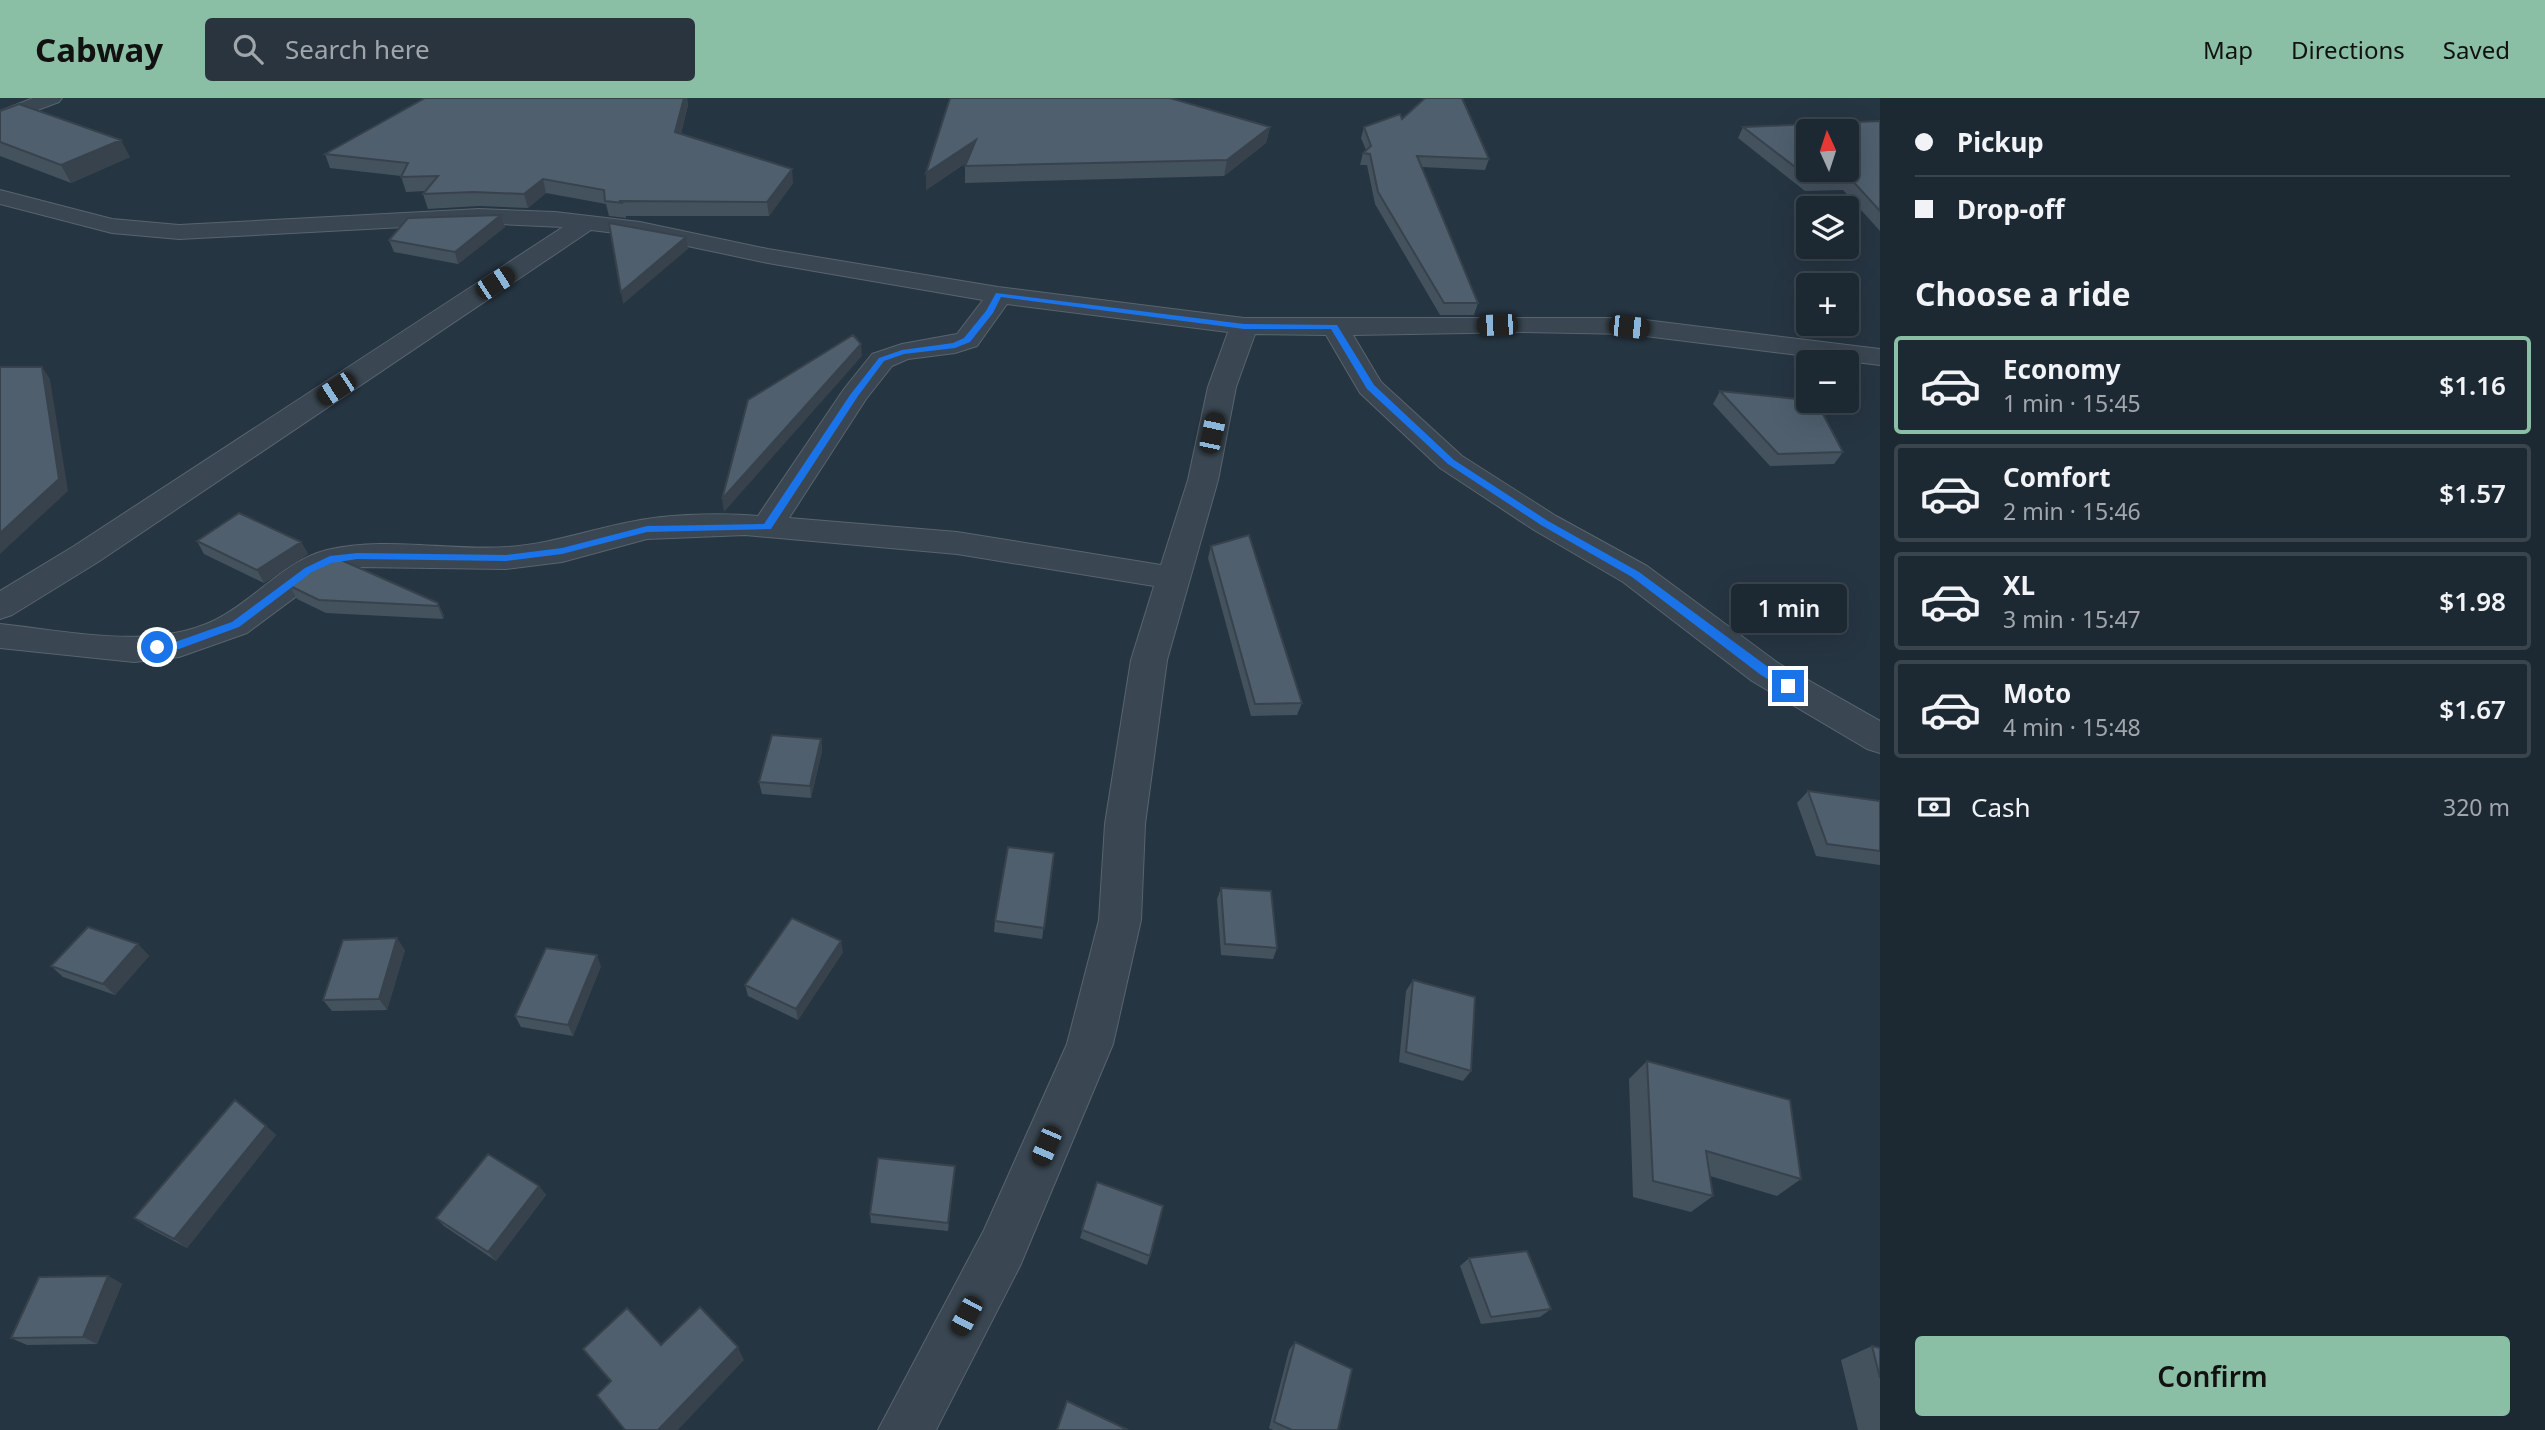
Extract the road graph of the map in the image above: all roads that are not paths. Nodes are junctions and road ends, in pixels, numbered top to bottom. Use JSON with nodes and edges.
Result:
{"nodes":[{"id":1,"x":52,"y":98,"type":"edge"},
{"id":2,"x":0,"y":118,"type":"edge"},
{"id":3,"x":0,"y":197,"type":"edge"},
{"id":4,"x":586,"y":223,"type":"junction"},
{"id":5,"x":998,"y":295,"type":"junction"},
{"id":6,"x":1244,"y":326,"type":"junction"},
{"id":7,"x":1334,"y":326,"type":"junction"},
{"id":8,"x":1880,"y":357,"type":"edge"},
{"id":9,"x":767,"y":527,"type":"junction"},
{"id":10,"x":1173,"y":578,"type":"junction"},
{"id":11,"x":0,"y":607,"type":"edge"},
{"id":12,"x":0,"y":636,"type":"edge"},
{"id":13,"x":1880,"y":740,"type":"edge"},
{"id":14,"x":906,"y":1430,"type":"edge"}],
"edges":[{"from":1,"to":2,"type":"street"},
{"from":3,"to":4,"type":"street"},
{"from":4,"to":5,"type":"street"},
{"from":4,"to":11,"type":"street"},
{"from":5,"to":6,"type":"street"},
{"from":5,"to":9,"type":"street"},
{"from":6,"to":7,"type":"street"},
{"from":6,"to":10,"type":"street"},
{"from":7,"to":8,"type":"street"},
{"from":7,"to":13,"type":"street"},
{"from":9,"to":10,"type":"street"},
{"from":9,"to":12,"type":"street"},
{"from":10,"to":14,"type":"street"}]}
